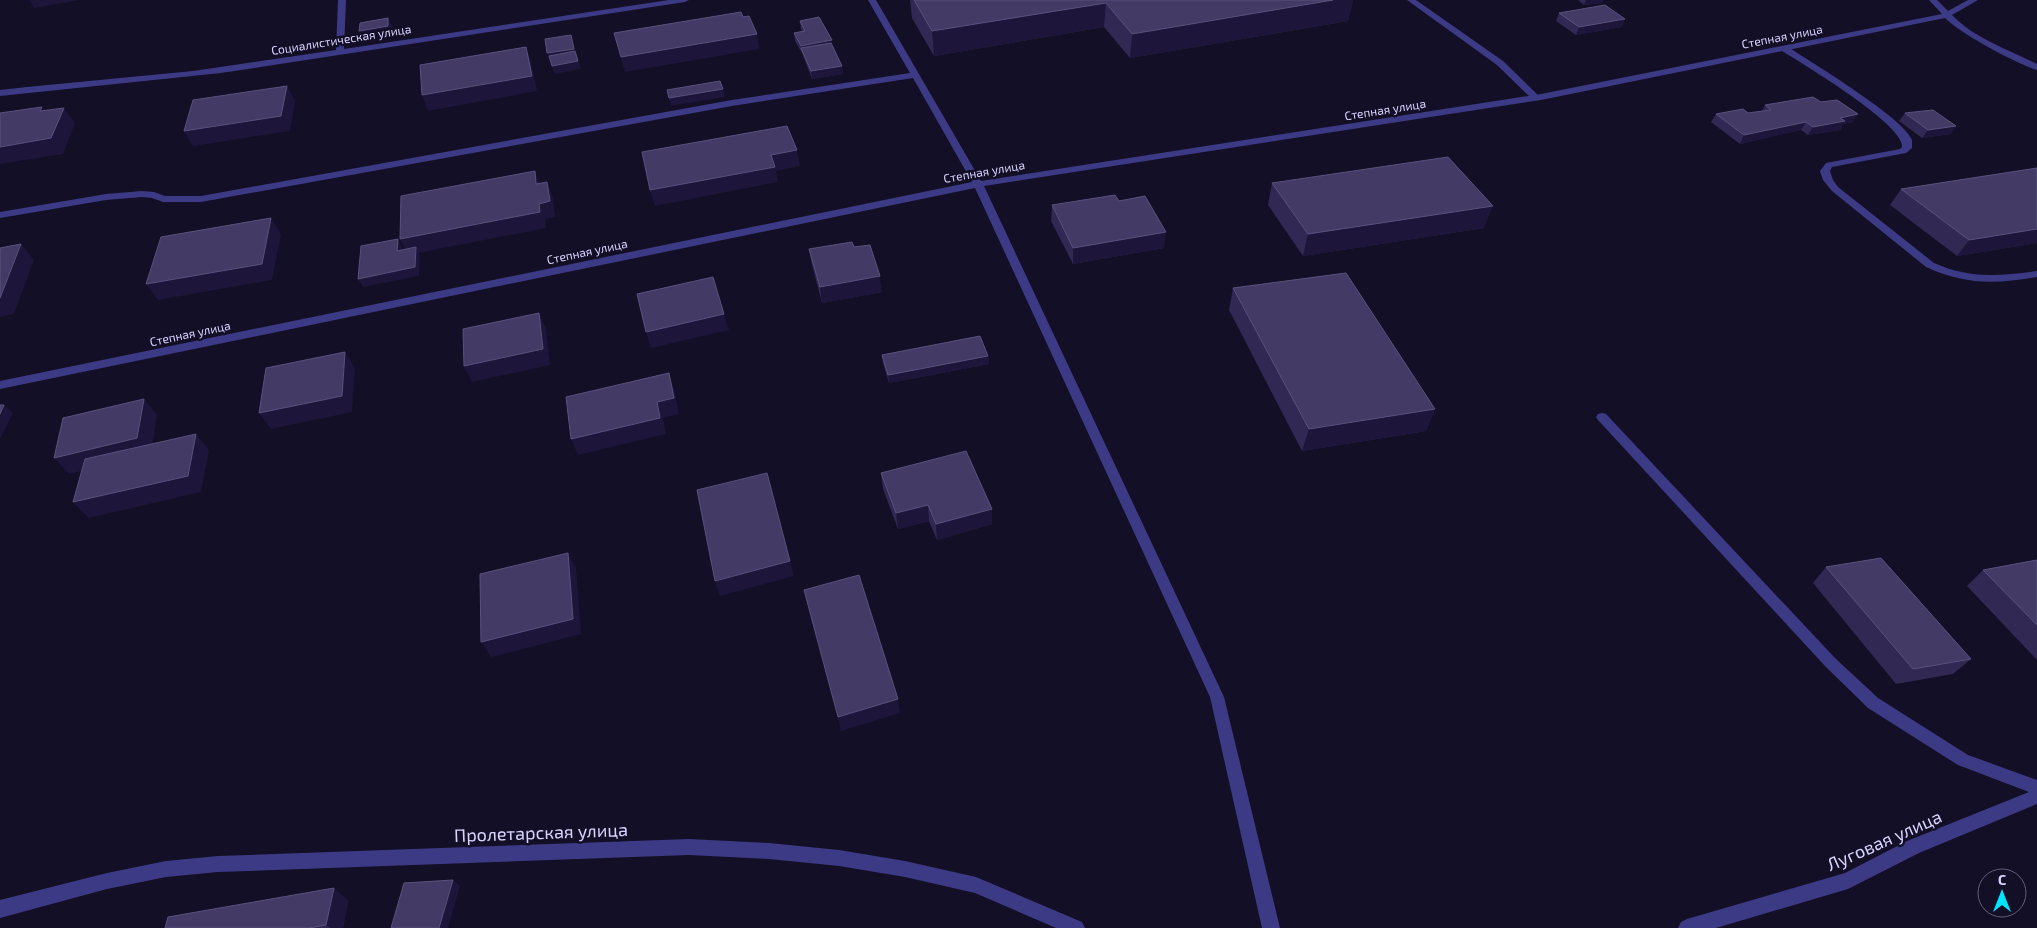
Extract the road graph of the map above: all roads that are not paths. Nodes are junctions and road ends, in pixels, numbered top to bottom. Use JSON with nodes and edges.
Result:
{"nodes":[{"id":1,"x":342,"y":0,"type":"edge"},
{"id":2,"x":685,"y":0,"type":"edge"},
{"id":3,"x":872,"y":0,"type":"edge"},
{"id":4,"x":1411,"y":0,"type":"edge"},
{"id":5,"x":1933,"y":0,"type":"edge"},
{"id":6,"x":1974,"y":0,"type":"edge"},
{"id":7,"x":1946,"y":15,"type":"junction"},
{"id":8,"x":1785,"y":49,"type":"junction"},
{"id":9,"x":340,"y":52,"type":"junction"},
{"id":10,"x":2037,"y":67,"type":"edge"},
{"id":11,"x":916,"y":75,"type":"junction"},
{"id":12,"x":0,"y":93,"type":"edge"},
{"id":13,"x":1536,"y":98,"type":"junction"},
{"id":14,"x":978,"y":184,"type":"junction"},
{"id":15,"x":0,"y":214,"type":"edge"},
{"id":16,"x":2037,"y":274,"type":"edge"},
{"id":17,"x":0,"y":385,"type":"edge"},
{"id":18,"x":1602,"y":418,"type":"dead end"},
{"id":19,"x":2037,"y":787,"type":"edge"},
{"id":20,"x":2037,"y":796,"type":"edge"},
{"id":21,"x":0,"y":909,"type":"edge"},
{"id":22,"x":1076,"y":928,"type":"edge"},
{"id":23,"x":1271,"y":928,"type":"edge"},
{"id":24,"x":1687,"y":928,"type":"edge"}],
"edges":[{"from":1,"to":9,"type":"street"},
{"from":2,"to":9,"type":"street","name":"Социалистическая улица"},
{"from":3,"to":11,"type":"street"},
{"from":4,"to":13,"type":"street"},
{"from":5,"to":7,"type":"street"},
{"from":6,"to":7,"type":"street","name":"Степная улица"},
{"from":7,"to":8,"type":"street","name":"Степная улица"},
{"from":7,"to":10,"type":"street"},
{"from":8,"to":13,"type":"street","name":"Степная улица"},
{"from":8,"to":16,"type":"street"},
{"from":9,"to":12,"type":"street","name":"Социалистическая улица"},
{"from":11,"to":14,"type":"street"},
{"from":11,"to":15,"type":"street"},
{"from":13,"to":14,"type":"street","name":"Степная улица"},
{"from":14,"to":17,"type":"street","name":"Степная улица"},
{"from":14,"to":23,"type":"street"},
{"from":18,"to":19,"type":"street"},
{"from":20,"to":24,"type":"street","name":"Луговая улица"},
{"from":21,"to":22,"type":"street","name":"Пролетарская улица"}]}
